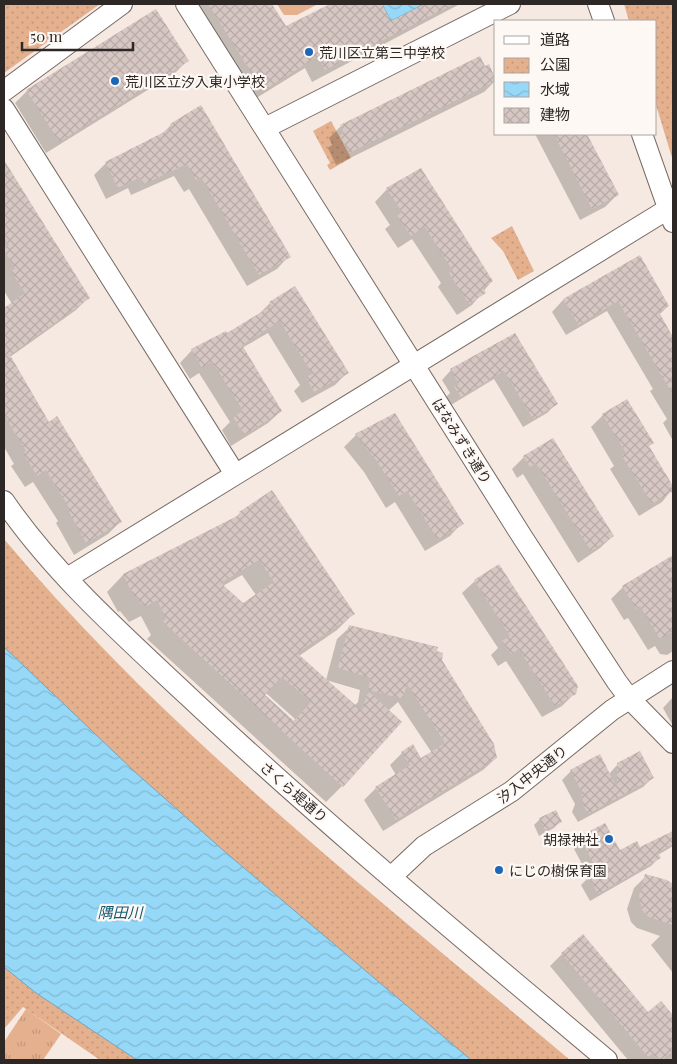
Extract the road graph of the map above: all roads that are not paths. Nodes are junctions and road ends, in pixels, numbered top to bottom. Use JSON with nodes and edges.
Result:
{"nodes":[{"id":1,"x":122,"y":4,"type":"edge"},
{"id":2,"x":186,"y":4,"type":"edge"},
{"id":3,"x":510,"y":4,"type":"edge"},
{"id":4,"x":598,"y":4,"type":"edge"},
{"id":5,"x":604,"y":20,"type":"edge"},
{"id":6,"x":4,"y":92,"type":"edge"},
{"id":7,"x":4,"y":109,"type":"edge"},
{"id":8,"x":265,"y":128,"type":"junction"},
{"id":9,"x":642,"y":135,"type":"edge"},
{"id":10,"x":670,"y":215,"type":"edge"},
{"id":11,"x":414,"y":365,"type":"junction"},
{"id":12,"x":234,"y":474,"type":"junction"},
{"id":13,"x":4,"y":500,"type":"edge"},
{"id":14,"x":67,"y":578,"type":"junction"},
{"id":15,"x":673,"y":671,"type":"edge"},
{"id":16,"x":629,"y":698,"type":"junction"},
{"id":17,"x":673,"y":743,"type":"edge"},
{"id":18,"x":391,"y":877,"type":"junction"},
{"id":19,"x":607,"y":1060,"type":"edge"}],
"edges":[{"from":1,"to":6,"type":"street"},
{"from":2,"to":8,"type":"street","name":"はなみずき通り"},
{"from":3,"to":8,"type":"street"},
{"from":4,"to":5,"type":"street"},
{"from":7,"to":12,"type":"street"},
{"from":8,"to":11,"type":"street","name":"はなみずき通り"},
{"from":9,"to":10,"type":"street"},
{"from":10,"to":11,"type":"street"},
{"from":11,"to":12,"type":"street"},
{"from":11,"to":16,"type":"street","name":"はなみずき通り"},
{"from":12,"to":14,"type":"street"},
{"from":13,"to":14,"type":"street","name":"さくら堤通り"},
{"from":14,"to":18,"type":"street","name":"さくら堤通り"},
{"from":15,"to":16,"type":"street","name":"汐入中央通り"},
{"from":16,"to":17,"type":"street","name":"はなみずき通り"},
{"from":16,"to":18,"type":"street","name":"汐入中央通り"},
{"from":18,"to":19,"type":"street","name":"さくら堤通り"}]}
